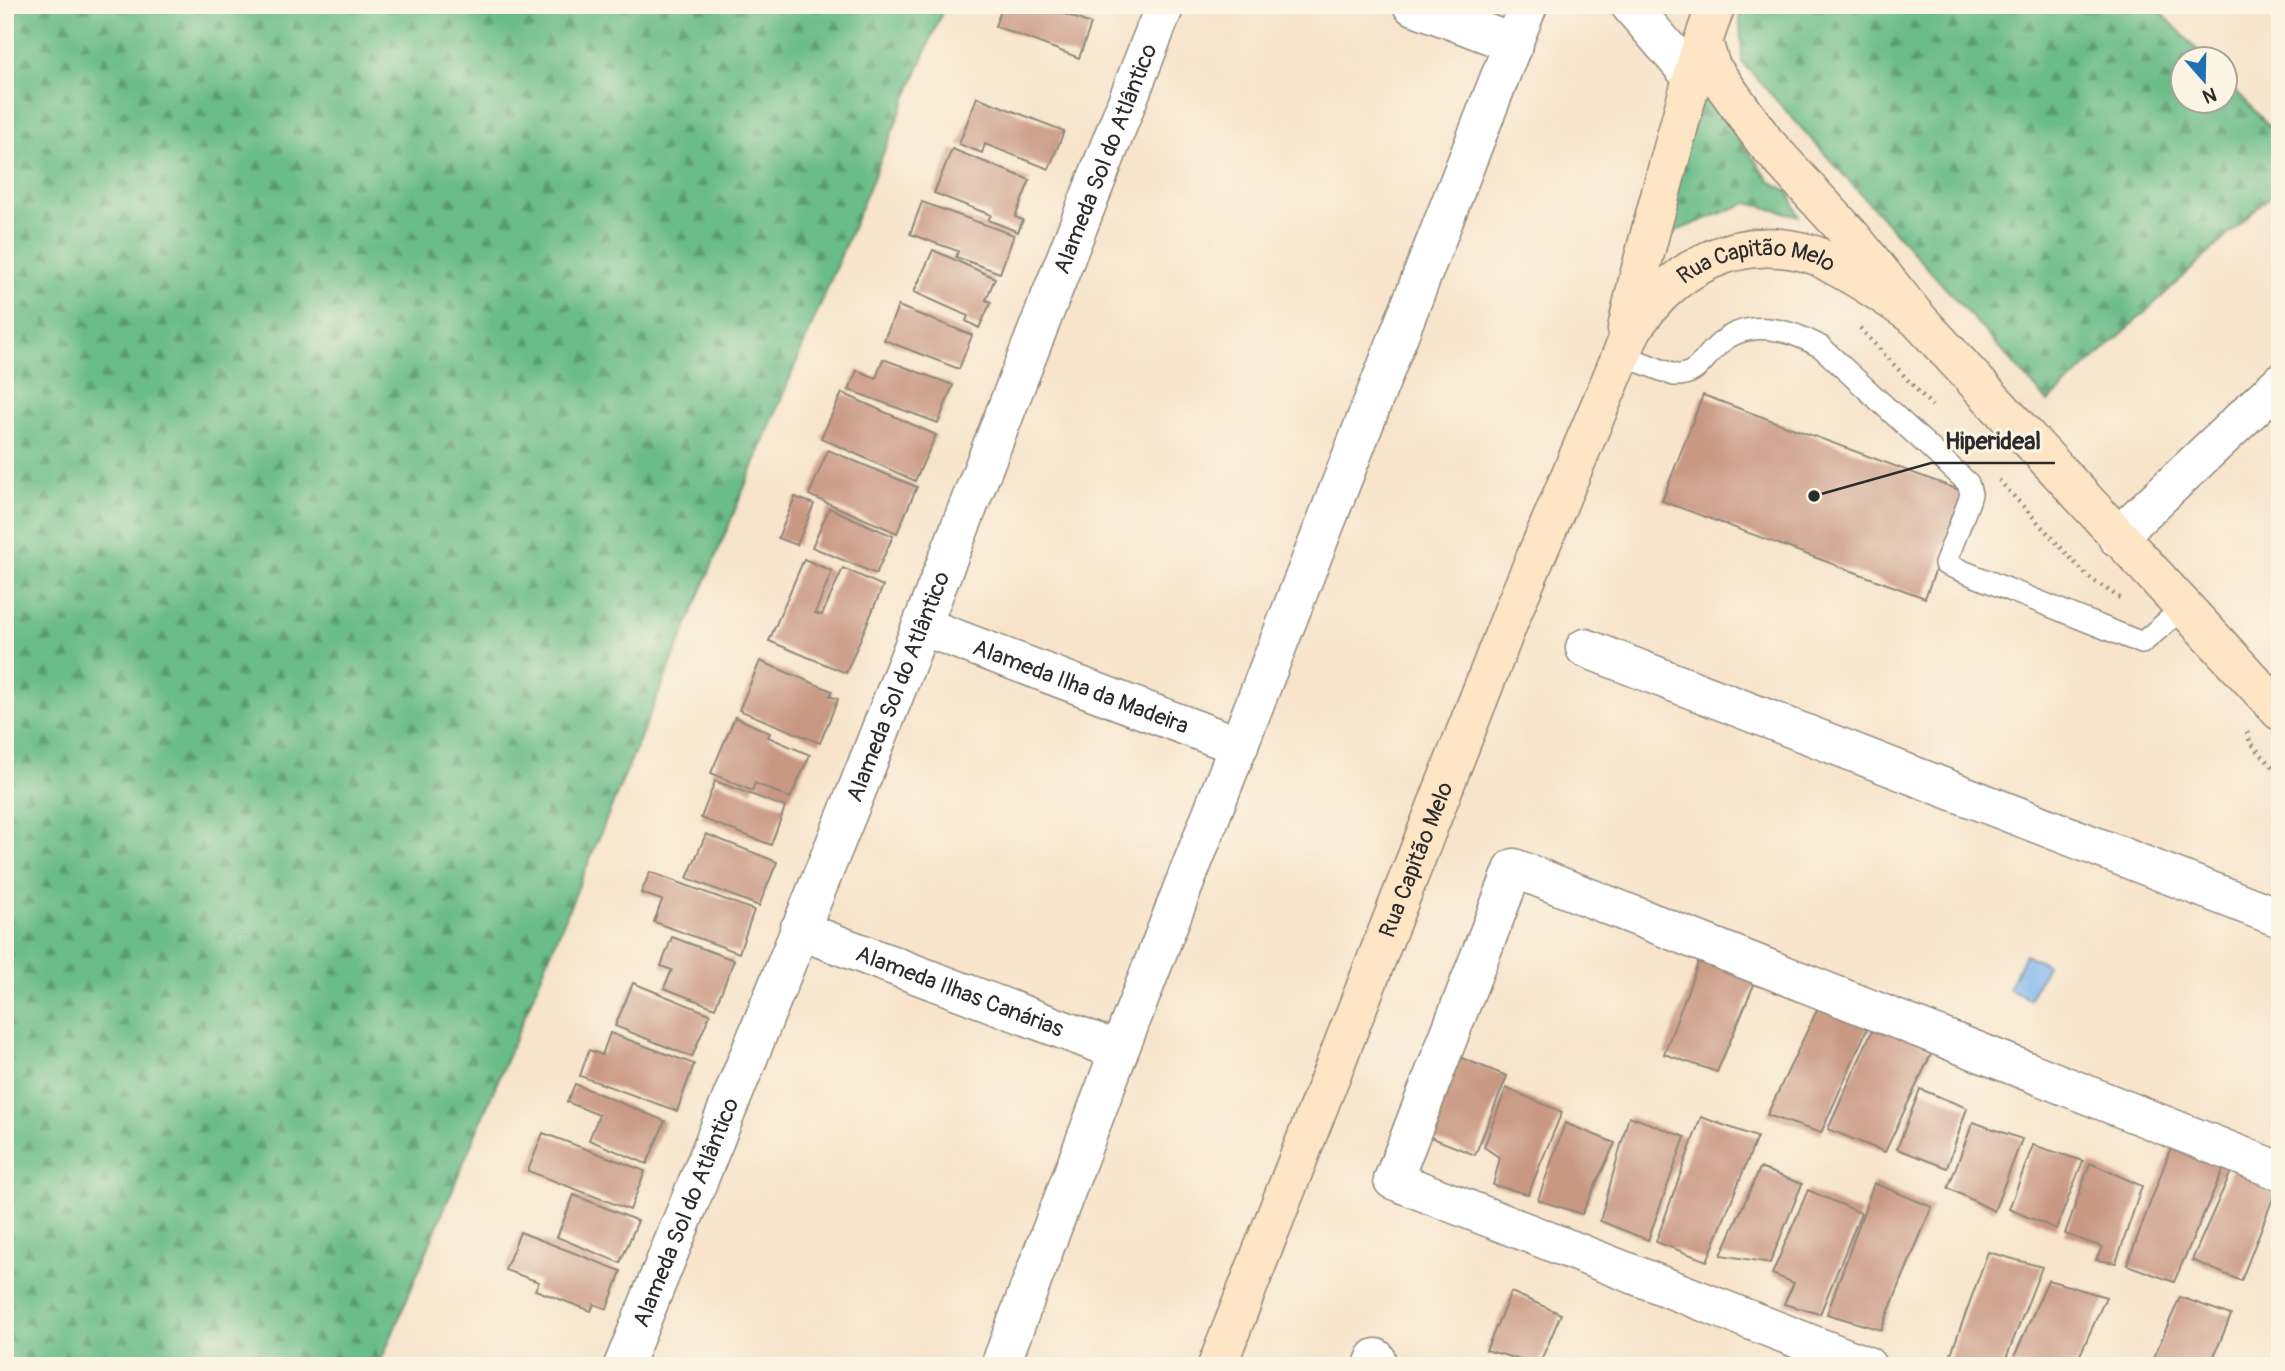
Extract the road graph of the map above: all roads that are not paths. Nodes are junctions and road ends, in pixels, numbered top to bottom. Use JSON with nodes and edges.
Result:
{"nodes":[{"id":1,"x":1165,"y":5,"type":"edge"},
{"id":2,"x":1412,"y":5,"type":"edge"},
{"id":3,"x":1528,"y":5,"type":"edge"},
{"id":4,"x":1630,"y":5,"type":"edge"},
{"id":5,"x":1716,"y":5,"type":"edge"},
{"id":6,"x":1703,"y":41,"type":"junction"},
{"id":7,"x":1514,"y":44,"type":"junction"},
{"id":8,"x":1693,"y":78,"type":"junction"},
{"id":9,"x":1917,"y":318,"type":"junction"},
{"id":10,"x":1622,"y":355,"type":"junction"},
{"id":11,"x":2280,"y":383,"type":"edge"},
{"id":12,"x":2117,"y":537,"type":"junction"},
{"id":13,"x":2173,"y":617,"type":"junction"},
{"id":14,"x":922,"y":626,"type":"junction"},
{"id":15,"x":1585,"y":648,"type":"dead end"},
{"id":16,"x":2279,"y":709,"type":"edge"},
{"id":17,"x":1239,"y":746,"type":"junction"},
{"id":18,"x":2280,"y":918,"type":"edge"},
{"id":19,"x":799,"y":930,"type":"junction"},
{"id":20,"x":1119,"y":1051,"type":"junction"},
{"id":21,"x":2280,"y":1171,"type":"edge"},
{"id":22,"x":623,"y":1366,"type":"edge"},
{"id":23,"x":1000,"y":1366,"type":"edge"},
{"id":24,"x":1217,"y":1366,"type":"edge"},
{"id":25,"x":1867,"y":1366,"type":"edge"}],
"edges":[{"from":1,"to":14,"type":"street","name":"Alameda Sol do Atlântico"},
{"from":2,"to":7,"type":"street"},
{"from":3,"to":7,"type":"street"},
{"from":4,"to":8,"type":"street"},
{"from":5,"to":6,"type":"main road","name":"Rua Capitão Melo"},
{"from":6,"to":8,"type":"main road","name":"Rua Capitão Melo"},
{"from":6,"to":9,"type":"main road"},
{"from":7,"to":17,"type":"street"},
{"from":8,"to":10,"type":"main road","name":"Rua Capitão Melo"},
{"from":9,"to":10,"type":"main road","name":"Rua Capitão Melo"},
{"from":9,"to":12,"type":"main road"},
{"from":10,"to":13,"type":"lane"},
{"from":10,"to":24,"type":"main road","name":"Rua Capitão Melo"},
{"from":11,"to":12,"type":"street"},
{"from":12,"to":13,"type":"main road"},
{"from":13,"to":16,"type":"main road"},
{"from":14,"to":17,"type":"street","name":"Alameda Ilha da Madeira"},
{"from":14,"to":19,"type":"street","name":"Alameda Sol do Atlântico"},
{"from":15,"to":18,"type":"street"},
{"from":17,"to":20,"type":"street"},
{"from":19,"to":20,"type":"street","name":"Alameda Ilhas Canárias"},
{"from":19,"to":22,"type":"street","name":"Alameda Sol do Atlântico"},
{"from":20,"to":23,"type":"street"},
{"from":21,"to":25,"type":"street"}]}
